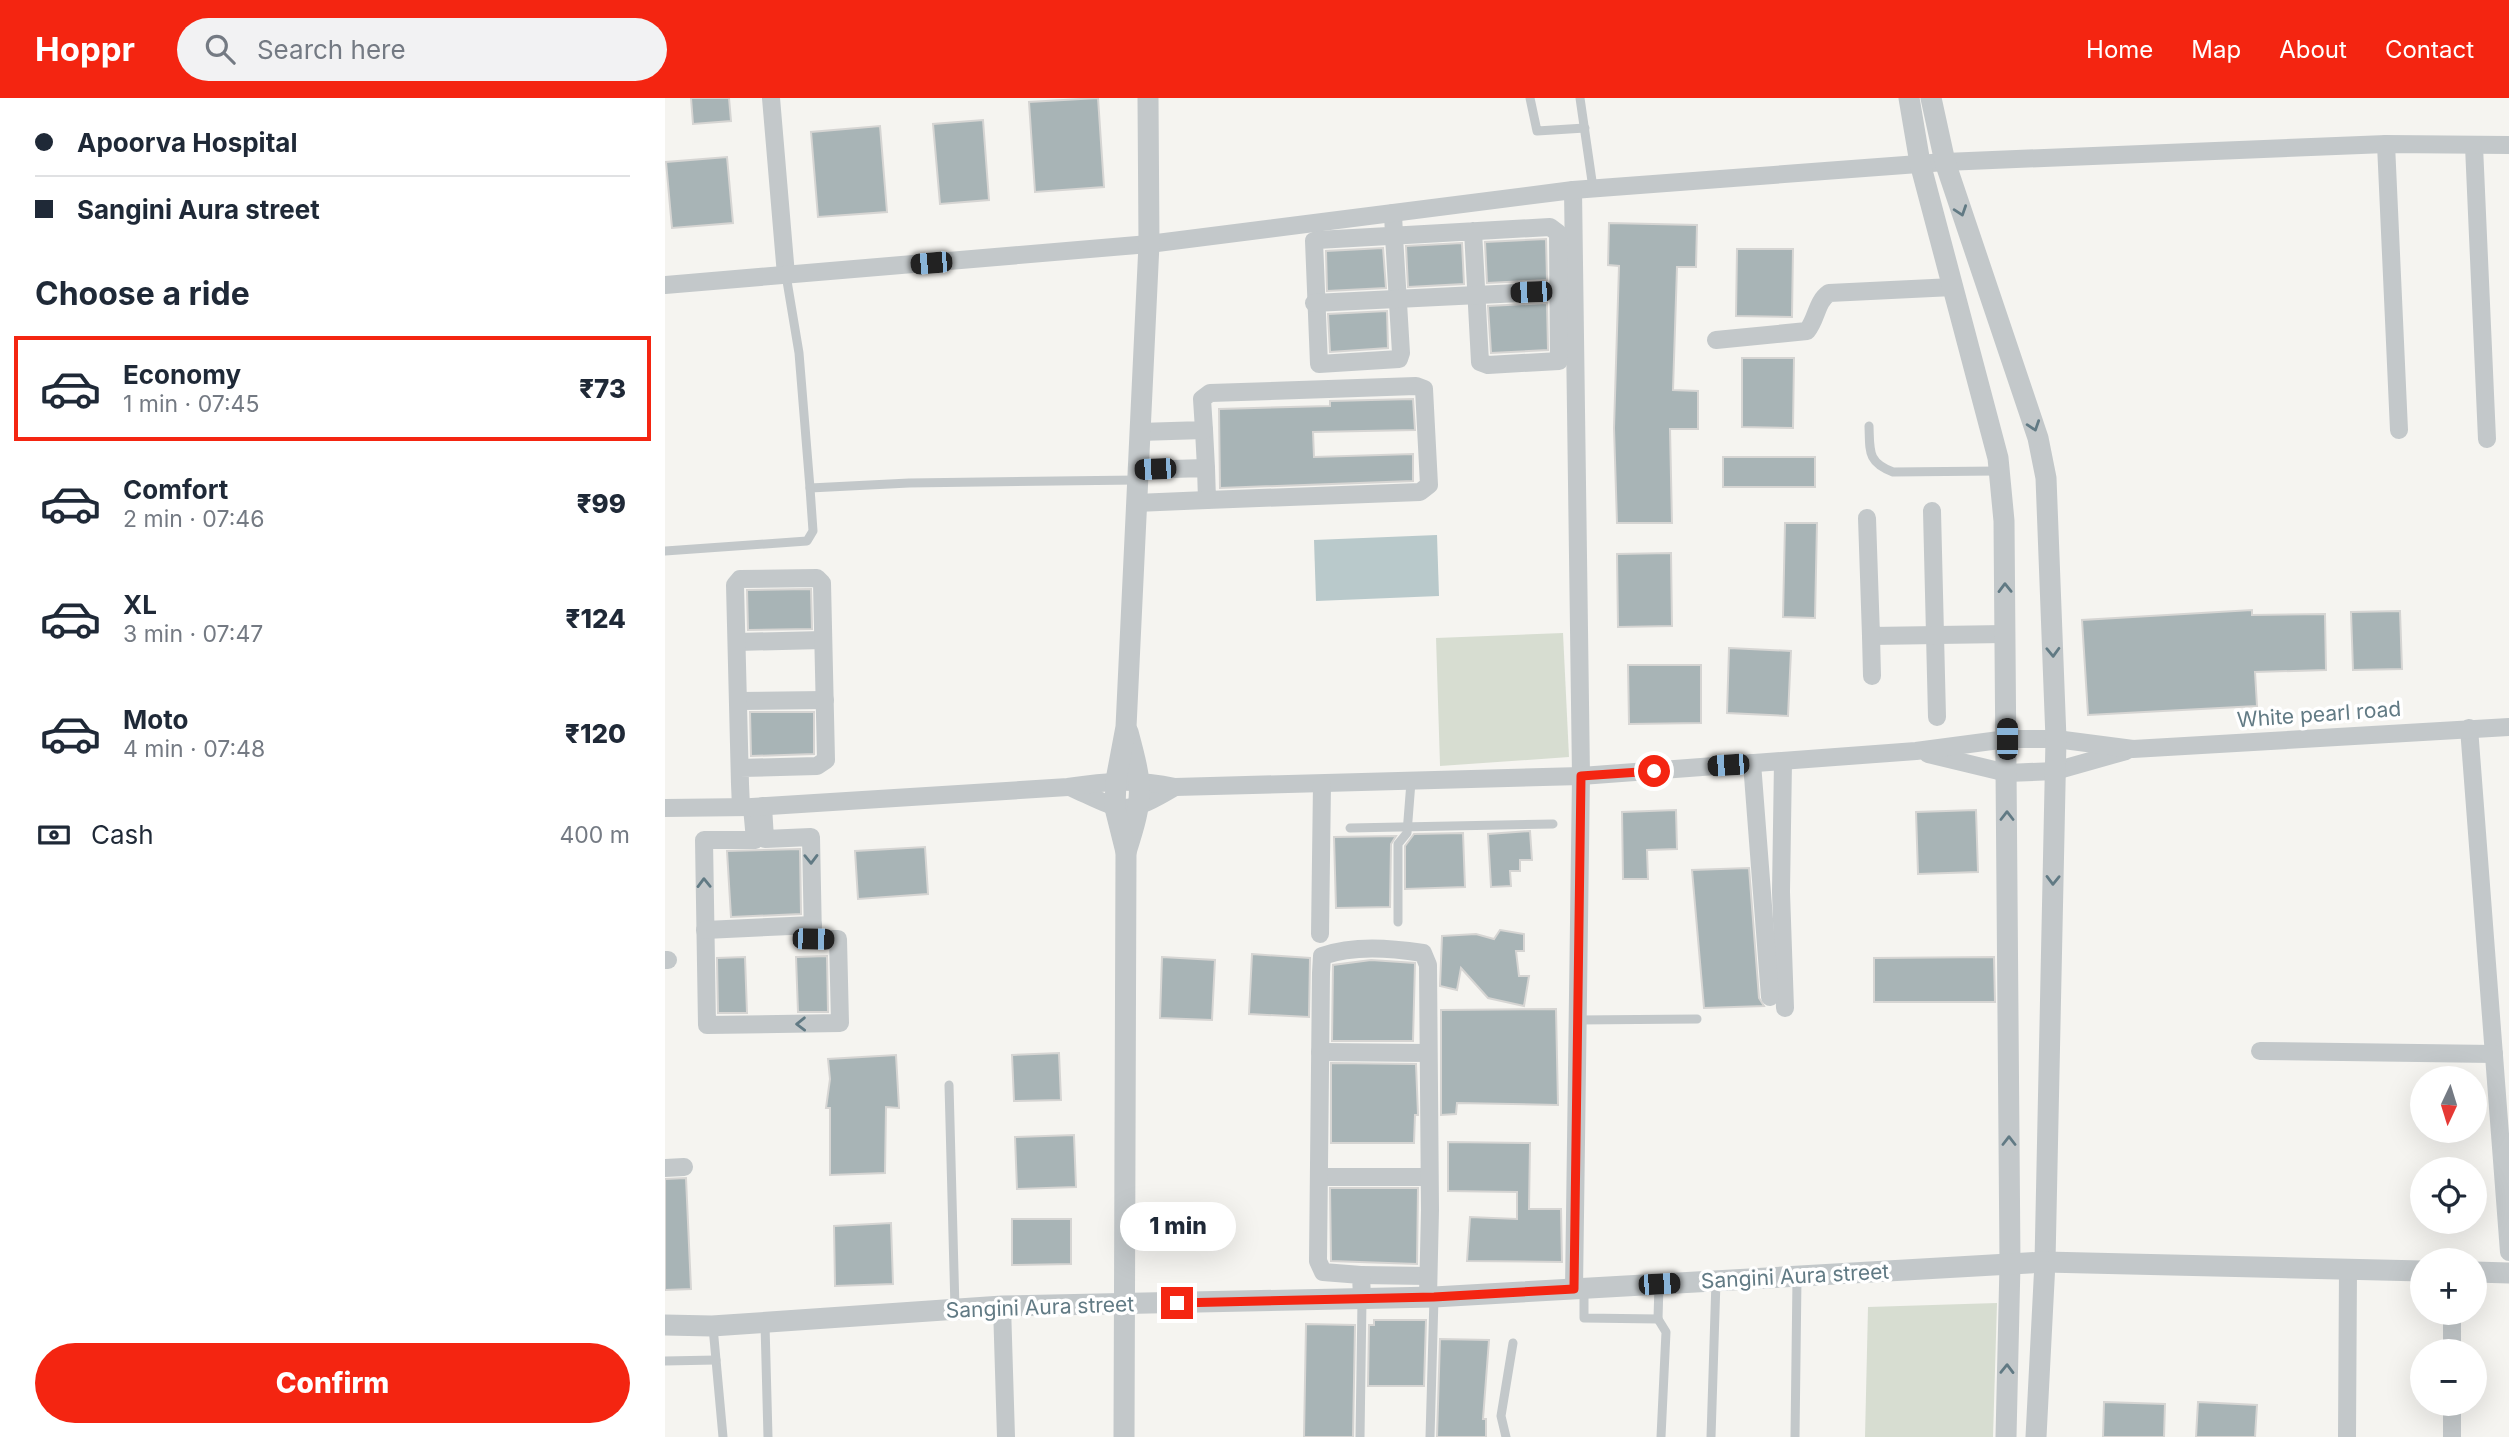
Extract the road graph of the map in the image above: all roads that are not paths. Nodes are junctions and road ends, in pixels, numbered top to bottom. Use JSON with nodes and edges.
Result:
{"nodes":[{"id":1,"x":771,"y":98,"type":"edge"},
{"id":2,"x":1149,"y":98,"type":"edge"},
{"id":3,"x":1530,"y":98,"type":"edge"},
{"id":4,"x":1580,"y":98,"type":"edge"},
{"id":5,"x":1909,"y":98,"type":"edge"},
{"id":6,"x":1931,"y":98,"type":"edge"},
{"id":7,"x":1585,"y":128,"type":"junction"},
{"id":8,"x":2386,"y":144,"type":"junction"},
{"id":9,"x":2509,"y":145,"type":"edge"},
{"id":10,"x":2474,"y":146,"type":"junction"},
{"id":11,"x":1945,"y":162,"type":"junction"},
{"id":12,"x":1920,"y":163,"type":"junction"},
{"id":13,"x":1594,"y":188,"type":"junction"},
{"id":14,"x":1573,"y":190,"type":"junction"},
{"id":15,"x":1394,"y":213,"type":"junction"},
{"id":16,"x":1473,"y":231,"type":"junction"},
{"id":17,"x":1394,"y":236,"type":"junction"},
{"id":18,"x":1149,"y":244,"type":"junction"},
{"id":19,"x":786,"y":275,"type":"junction"},
{"id":20,"x":665,"y":285,"type":"edge"},
{"id":21,"x":1953,"y":287,"type":"junction"},
{"id":22,"x":1559,"y":291,"type":"junction"},
{"id":23,"x":1475,"y":294,"type":"junction"},
{"id":24,"x":1398,"y":298,"type":"junction"},
{"id":25,"x":1314,"y":303,"type":"junction"},
{"id":26,"x":1716,"y":340,"type":"dead end"},
{"id":27,"x":1869,"y":426,"type":"dead end"},
{"id":28,"x":1204,"y":430,"type":"junction"},
{"id":29,"x":2399,"y":430,"type":"dead end"},
{"id":30,"x":1139,"y":432,"type":"junction"},
{"id":31,"x":2487,"y":439,"type":"dead end"},
{"id":32,"x":1206,"y":468,"type":"junction"},
{"id":33,"x":1999,"y":471,"type":"junction"},
{"id":34,"x":1137,"y":475,"type":"junction"},
{"id":35,"x":810,"y":488,"type":"junction"},
{"id":36,"x":1207,"y":500,"type":"junction"},
{"id":37,"x":1136,"y":503,"type":"junction"},
{"id":38,"x":1931,"y":512,"type":"dead end"},
{"id":39,"x":1867,"y":518,"type":"dead end"},
{"id":40,"x":665,"y":551,"type":"edge"},
{"id":41,"x":2005,"y":634,"type":"junction"},
{"id":42,"x":1871,"y":636,"type":"junction"},
{"id":43,"x":1936,"y":636,"type":"junction"},
{"id":44,"x":823,"y":640,"type":"junction"},
{"id":45,"x":737,"y":642,"type":"junction"},
{"id":46,"x":1872,"y":676,"type":"dead end"},
{"id":47,"x":825,"y":700,"type":"junction"},
{"id":48,"x":738,"y":701,"type":"junction"},
{"id":49,"x":1937,"y":717,"type":"dead end"},
{"id":50,"x":1126,"y":727,"type":"junction"},
{"id":51,"x":2509,"y":727,"type":"edge"},
{"id":52,"x":2469,"y":728,"type":"junction"},
{"id":53,"x":2007,"y":739,"type":"junction"},
{"id":54,"x":2056,"y":739,"type":"junction"},
{"id":55,"x":2133,"y":749,"type":"junction"},
{"id":56,"x":1916,"y":751,"type":"junction"},
{"id":57,"x":1783,"y":761,"type":"junction"},
{"id":58,"x":1752,"y":763,"type":"junction"},
{"id":59,"x":740,"y":768,"type":"junction"},
{"id":60,"x":2055,"y":771,"type":"junction"},
{"id":61,"x":2007,"y":773,"type":"junction"},
{"id":62,"x":1581,"y":776,"type":"junction"},
{"id":63,"x":1116,"y":780,"type":"junction"},
{"id":64,"x":1141,"y":780,"type":"junction"},
{"id":65,"x":1411,"y":782,"type":"junction"},
{"id":66,"x":1322,"y":784,"type":"junction"},
{"id":67,"x":1068,"y":786,"type":"junction"},
{"id":68,"x":1175,"y":788,"type":"junction"},
{"id":69,"x":752,"y":807,"type":"junction"},
{"id":70,"x":665,"y":808,"type":"edge"},
{"id":71,"x":1115,"y":808,"type":"junction"},
{"id":72,"x":1140,"y":808,"type":"junction"},
{"id":73,"x":1553,"y":824,"type":"dead end"},
{"id":74,"x":759,"y":825,"type":"junction"},
{"id":75,"x":1408,"y":826,"type":"junction"},
{"id":76,"x":1350,"y":828,"type":"dead end"},
{"id":77,"x":1126,"y":852,"type":"junction"},
{"id":78,"x":1398,"y":922,"type":"dead end"},
{"id":79,"x":813,"y":925,"type":"junction"},
{"id":80,"x":705,"y":930,"type":"junction"},
{"id":81,"x":1320,"y":934,"type":"dead end"},
{"id":82,"x":1770,"y":997,"type":"dead end"},
{"id":83,"x":1785,"y":1008,"type":"dead end"},
{"id":84,"x":1696,"y":1019,"type":"dead end"},
{"id":85,"x":1578,"y":1020,"type":"junction"},
{"id":86,"x":2260,"y":1051,"type":"dead end"},
{"id":87,"x":1320,"y":1052,"type":"junction"},
{"id":88,"x":1427,"y":1053,"type":"junction"},
{"id":89,"x":2494,"y":1055,"type":"junction"},
{"id":90,"x":949,"y":1085,"type":"dead end"},
{"id":91,"x":684,"y":1167,"type":"dead end"},
{"id":92,"x":665,"y":1168,"type":"edge"},
{"id":93,"x":1319,"y":1177,"type":"junction"},
{"id":94,"x":1429,"y":1177,"type":"junction"},
{"id":95,"x":2509,"y":1252,"type":"edge"},
{"id":96,"x":2045,"y":1262,"type":"junction"},
{"id":97,"x":2010,"y":1264,"type":"junction"},
{"id":98,"x":2348,"y":1269,"type":"junction"},
{"id":99,"x":2410,"y":1271,"type":"edge"},
{"id":100,"x":2487,"y":1272,"type":"edge"},
{"id":101,"x":2509,"y":1273,"type":"edge"},
{"id":102,"x":1361,"y":1275,"type":"junction"},
{"id":103,"x":1797,"y":1276,"type":"junction"},
{"id":104,"x":1716,"y":1280,"type":"junction"},
{"id":105,"x":1659,"y":1284,"type":"junction"},
{"id":106,"x":1579,"y":1288,"type":"junction"},
{"id":107,"x":1430,"y":1290,"type":"junction"},
{"id":108,"x":1362,"y":1298,"type":"junction"},
{"id":109,"x":1125,"y":1304,"type":"junction"},
{"id":110,"x":1002,"y":1306,"type":"junction"},
{"id":111,"x":955,"y":1309,"type":"junction"},
{"id":112,"x":1658,"y":1319,"type":"junction"},
{"id":113,"x":765,"y":1322,"type":"junction"},
{"id":114,"x":665,"y":1325,"type":"edge"},
{"id":115,"x":712,"y":1326,"type":"junction"},
{"id":116,"x":1513,"y":1343,"type":"dead end"},
{"id":117,"x":716,"y":1360,"type":"junction"},
{"id":118,"x":665,"y":1361,"type":"edge"},
{"id":119,"x":2452,"y":1416,"type":"edge"},
{"id":120,"x":723,"y":1437,"type":"edge"},
{"id":121,"x":768,"y":1437,"type":"edge"},
{"id":122,"x":1006,"y":1437,"type":"edge"},
{"id":123,"x":1124,"y":1437,"type":"edge"},
{"id":124,"x":1360,"y":1437,"type":"edge"},
{"id":125,"x":1430,"y":1437,"type":"edge"},
{"id":126,"x":1506,"y":1437,"type":"edge"},
{"id":127,"x":1661,"y":1437,"type":"edge"},
{"id":128,"x":1711,"y":1437,"type":"edge"},
{"id":129,"x":1795,"y":1437,"type":"edge"},
{"id":130,"x":2006,"y":1437,"type":"edge"},
{"id":131,"x":2036,"y":1437,"type":"edge"},
{"id":132,"x":2347,"y":1437,"type":"edge"},
{"id":133,"x":2452,"y":1437,"type":"edge"}],
"edges":[{"from":1,"to":19,"type":"street"},
{"from":2,"to":18,"type":"street"},
{"from":3,"to":7,"type":"lane"},
{"from":4,"to":7,"type":"lane"},
{"from":5,"to":12,"type":"street"},
{"from":6,"to":11,"type":"street"},
{"from":7,"to":13,"type":"lane"},
{"from":8,"to":10,"type":"street"},
{"from":8,"to":11,"type":"street"},
{"from":8,"to":29,"type":"street"},
{"from":9,"to":10,"type":"street"},
{"from":10,"to":31,"type":"street"},
{"from":11,"to":12,"type":"street"},
{"from":11,"to":54,"type":"street","one_way":true},
{"from":12,"to":13,"type":"street"},
{"from":12,"to":21,"type":"street"},
{"from":13,"to":14,"type":"street"},
{"from":14,"to":15,"type":"street"},
{"from":14,"to":62,"type":"street"},
{"from":15,"to":17,"type":"street"},
{"from":15,"to":18,"type":"street"},
{"from":16,"to":17,"type":"street"},
{"from":16,"to":22,"type":"street"},
{"from":16,"to":23,"type":"street"},
{"from":17,"to":24,"type":"street"},
{"from":17,"to":25,"type":"street"},
{"from":18,"to":19,"type":"street"},
{"from":18,"to":30,"type":"street"},
{"from":19,"to":20,"type":"street"},
{"from":19,"to":35,"type":"lane"},
{"from":21,"to":26,"type":"street"},
{"from":21,"to":33,"type":"street"},
{"from":22,"to":23,"type":"street"},
{"from":22,"to":23,"type":"street"},
{"from":23,"to":24,"type":"street"},
{"from":24,"to":25,"type":"street"},
{"from":24,"to":25,"type":"street"},
{"from":27,"to":33,"type":"lane"},
{"from":28,"to":30,"type":"street"},
{"from":28,"to":32,"type":"street"},
{"from":28,"to":36,"type":"street"},
{"from":30,"to":34,"type":"street"},
{"from":32,"to":34,"type":"street"},
{"from":32,"to":36,"type":"street"},
{"from":41,"to":33,"type":"street","one_way":true},
{"from":34,"to":35,"type":"lane"},
{"from":34,"to":37,"type":"street"},
{"from":35,"to":40,"type":"lane"},
{"from":36,"to":37,"type":"street"},
{"from":37,"to":50,"type":"street"},
{"from":38,"to":43,"type":"street"},
{"from":39,"to":42,"type":"street"},
{"from":41,"to":43,"type":"street"},
{"from":41,"to":53,"type":"street"},
{"from":42,"to":43,"type":"street"},
{"from":42,"to":46,"type":"street"},
{"from":43,"to":49,"type":"street"},
{"from":44,"to":45,"type":"street"},
{"from":44,"to":45,"type":"street"},
{"from":44,"to":47,"type":"street"},
{"from":45,"to":48,"type":"street"},
{"from":47,"to":48,"type":"street"},
{"from":47,"to":59,"type":"street"},
{"from":48,"to":59,"type":"street"},
{"from":50,"to":63,"type":"street"},
{"from":50,"to":64,"type":"street"},
{"from":51,"to":52,"type":"street","name":"White pearl road"},
{"from":52,"to":55,"type":"street","name":"White pearl road"},
{"from":52,"to":89,"type":"street"},
{"from":53,"to":54,"type":"street"},
{"from":53,"to":56,"type":"street"},
{"from":53,"to":61,"type":"street"},
{"from":54,"to":55,"type":"street"},
{"from":54,"to":60,"type":"street"},
{"from":55,"to":60,"type":"street"},
{"from":56,"to":57,"type":"street"},
{"from":56,"to":61,"type":"street"},
{"from":57,"to":58,"type":"street"},
{"from":57,"to":83,"type":"street"},
{"from":58,"to":62,"type":"street"},
{"from":58,"to":82,"type":"street"},
{"from":59,"to":69,"type":"street"},
{"from":60,"to":61,"type":"street"},
{"from":60,"to":96,"type":"street","one_way":true},
{"from":97,"to":61,"type":"street","one_way":true},
{"from":62,"to":65,"type":"street"},
{"from":62,"to":85,"type":"street"},
{"from":63,"to":64,"type":"street"},
{"from":63,"to":67,"type":"street"},
{"from":63,"to":71,"type":"street"},
{"from":64,"to":68,"type":"street"},
{"from":64,"to":72,"type":"street"},
{"from":65,"to":66,"type":"street"},
{"from":65,"to":75,"type":"lane"},
{"from":66,"to":68,"type":"street"},
{"from":66,"to":81,"type":"street"},
{"from":67,"to":69,"type":"street"},
{"from":67,"to":71,"type":"street"},
{"from":68,"to":72,"type":"street"},
{"from":69,"to":70,"type":"street"},
{"from":69,"to":74,"type":"street"},
{"from":71,"to":72,"type":"street"},
{"from":71,"to":77,"type":"street"},
{"from":72,"to":77,"type":"street"},
{"from":73,"to":75,"type":"lane"},
{"from":74,"to":79,"type":"street","one_way":true},
{"from":80,"to":74,"type":"street","one_way":true},
{"from":75,"to":76,"type":"lane"},
{"from":75,"to":78,"type":"lane"},
{"from":77,"to":109,"type":"street"},
{"from":79,"to":80,"type":"street"},
{"from":79,"to":80,"type":"street","one_way":true},
{"from":84,"to":85,"type":"lane"},
{"from":85,"to":106,"type":"street"},
{"from":86,"to":89,"type":"street"},
{"from":87,"to":88,"type":"street"},
{"from":87,"to":88,"type":"street"},
{"from":87,"to":93,"type":"street"},
{"from":88,"to":94,"type":"street"},
{"from":89,"to":95,"type":"street"},
{"from":90,"to":111,"type":"lane"},
{"from":91,"to":92,"type":"street"},
{"from":93,"to":94,"type":"street"},
{"from":93,"to":102,"type":"street"},
{"from":94,"to":107,"type":"street"},
{"from":96,"to":97,"type":"street","name":"Sangini Aura street"},
{"from":96,"to":98,"type":"street","name":"Sangini Aura street"},
{"from":96,"to":131,"type":"street"},
{"from":97,"to":103,"type":"street","name":"Sangini Aura street"},
{"from":130,"to":97,"type":"street","one_way":true},
{"from":98,"to":99,"type":"street","name":"Sangini Aura street"},
{"from":98,"to":132,"type":"street"},
{"from":100,"to":101,"type":"street"},
{"from":102,"to":107,"type":"street"},
{"from":102,"to":108,"type":"street"},
{"from":103,"to":104,"type":"street","name":"Sangini Aura street"},
{"from":103,"to":129,"type":"lane"},
{"from":104,"to":105,"type":"street","name":"Sangini Aura street"},
{"from":104,"to":128,"type":"lane"},
{"from":105,"to":106,"type":"street","name":"Sangini Aura street"},
{"from":105,"to":112,"type":"lane"},
{"from":106,"to":107,"type":"street","name":"Sangini Aura street"},
{"from":106,"to":112,"type":"lane"},
{"from":107,"to":108,"type":"street","name":"Sangini Aura street"},
{"from":107,"to":125,"type":"lane"},
{"from":108,"to":109,"type":"street","name":"Sangini Aura street"},
{"from":108,"to":124,"type":"lane"},
{"from":109,"to":110,"type":"street","name":"Sangini Aura street"},
{"from":109,"to":123,"type":"street"},
{"from":110,"to":111,"type":"street","name":"Sangini Aura street"},
{"from":110,"to":122,"type":"street"},
{"from":111,"to":113,"type":"street","name":"Sangini Aura street"},
{"from":112,"to":127,"type":"lane"},
{"from":113,"to":115,"type":"street","name":"Sangini Aura street"},
{"from":113,"to":121,"type":"lane"},
{"from":114,"to":115,"type":"street","name":"Sangini Aura street"},
{"from":115,"to":117,"type":"lane"},
{"from":116,"to":126,"type":"lane"},
{"from":117,"to":118,"type":"lane"},
{"from":117,"to":120,"type":"lane"},
{"from":119,"to":133,"type":"street"}]}
